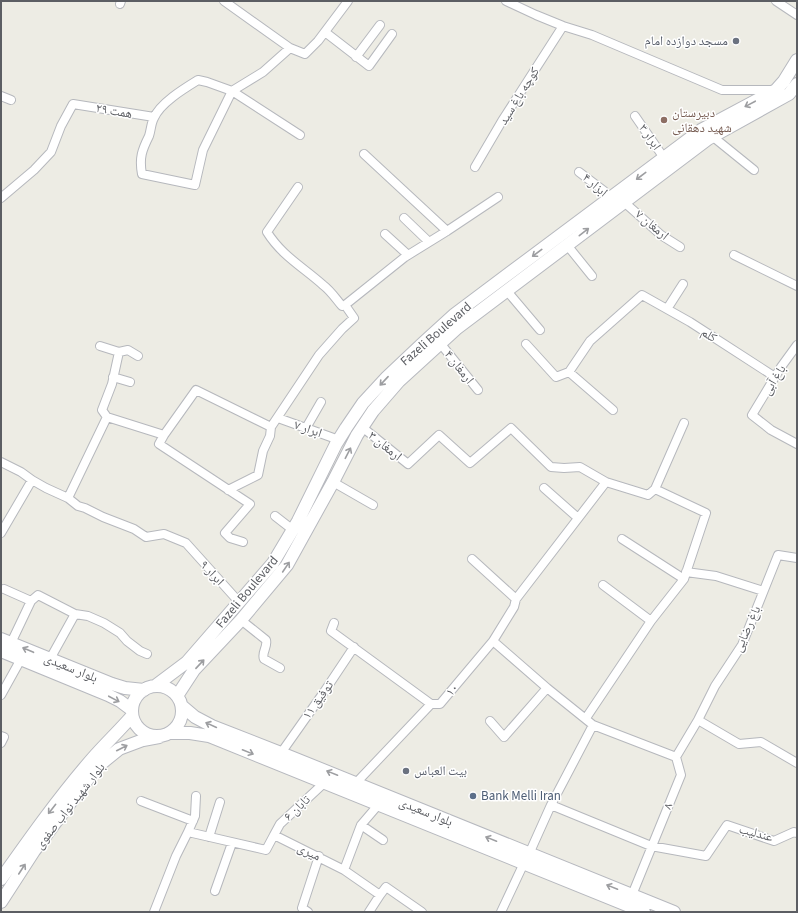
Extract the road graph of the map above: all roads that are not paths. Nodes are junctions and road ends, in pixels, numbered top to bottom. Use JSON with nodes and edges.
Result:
{"nodes":[{"id":1,"x":224,"y":1,"type":"edge"},
{"id":2,"x":348,"y":1,"type":"edge"},
{"id":3,"x":506,"y":1,"type":"edge"},
{"id":4,"x":776,"y":1,"type":"edge"},
{"id":5,"x":797,"y":14,"type":"edge"},
{"id":6,"x":380,"y":25,"type":"dead end"},
{"id":7,"x":563,"y":26,"type":"junction"},
{"id":8,"x":325,"y":32,"type":"junction"},
{"id":9,"x":392,"y":34,"type":"dead end"},
{"id":10,"x":290,"y":48,"type":"junction"},
{"id":11,"x":356,"y":57,"type":"junction"},
{"id":12,"x":797,"y":60,"type":"edge"},
{"id":13,"x":797,"y":84,"type":"edge"},
{"id":14,"x":776,"y":90,"type":"junction"},
{"id":15,"x":232,"y":91,"type":"junction"},
{"id":16,"x":793,"y":95,"type":"edge"},
{"id":17,"x":1,"y":96,"type":"edge"},
{"id":18,"x":11,"y":100,"type":"dead end"},
{"id":19,"x":635,"y":116,"type":"dead end"},
{"id":20,"x":154,"y":117,"type":"junction"},
{"id":21,"x":728,"y":122,"type":"junction"},
{"id":22,"x":300,"y":135,"type":"dead end"},
{"id":23,"x":712,"y":136,"type":"junction"},
{"id":24,"x":364,"y":154,"type":"dead end"},
{"id":25,"x":664,"y":158,"type":"junction"},
{"id":26,"x":475,"y":167,"type":"dead end"},
{"id":27,"x":754,"y":170,"type":"dead end"},
{"id":28,"x":579,"y":172,"type":"dead end"},
{"id":29,"x":298,"y":187,"type":"dead end"},
{"id":30,"x":1,"y":198,"type":"edge"},
{"id":31,"x":498,"y":198,"type":"dead end"},
{"id":32,"x":611,"y":199,"type":"junction"},
{"id":33,"x":624,"y":202,"type":"junction"},
{"id":34,"x":404,"y":218,"type":"dead end"},
{"id":35,"x":447,"y":231,"type":"junction"},
{"id":36,"x":385,"y":234,"type":"dead end"},
{"id":37,"x":429,"y":242,"type":"junction"},
{"id":38,"x":567,"y":245,"type":"junction"},
{"id":39,"x":680,"y":247,"type":"dead end"},
{"id":40,"x":408,"y":255,"type":"junction"},
{"id":41,"x":734,"y":255,"type":"dead end"},
{"id":42,"x":592,"y":276,"type":"dead end"},
{"id":43,"x":683,"y":284,"type":"dead end"},
{"id":44,"x":797,"y":286,"type":"edge"},
{"id":45,"x":507,"y":291,"type":"junction"},
{"id":46,"x":345,"y":305,"type":"junction"},
{"id":47,"x":667,"y":309,"type":"junction"},
{"id":48,"x":540,"y":330,"type":"dead end"},
{"id":49,"x":440,"y":343,"type":"junction"},
{"id":50,"x":526,"y":344,"type":"dead end"},
{"id":51,"x":797,"y":345,"type":"edge"},
{"id":52,"x":100,"y":346,"type":"dead end"},
{"id":53,"x":118,"y":352,"type":"junction"},
{"id":54,"x":138,"y":356,"type":"dead end"},
{"id":55,"x":569,"y":372,"type":"junction"},
{"id":56,"x":113,"y":376,"type":"junction"},
{"id":57,"x":775,"y":378,"type":"junction"},
{"id":58,"x":130,"y":382,"type":"dead end"},
{"id":59,"x":478,"y":390,"type":"dead end"},
{"id":60,"x":321,"y":402,"type":"dead end"},
{"id":61,"x":368,"y":407,"type":"junction"},
{"id":62,"x":613,"y":410,"type":"dead end"},
{"id":63,"x":107,"y":417,"type":"junction"},
{"id":64,"x":278,"y":418,"type":"junction"},
{"id":65,"x":684,"y":423,"type":"dead end"},
{"id":66,"x":271,"y":427,"type":"junction"},
{"id":67,"x":362,"y":427,"type":"junction"},
{"id":68,"x":306,"y":428,"type":"junction"},
{"id":69,"x":164,"y":435,"type":"junction"},
{"id":70,"x":339,"y":440,"type":"junction"},
{"id":71,"x":797,"y":444,"type":"edge"},
{"id":72,"x":1,"y":462,"type":"edge"},
{"id":73,"x":32,"y":480,"type":"junction"},
{"id":74,"x":333,"y":482,"type":"junction"},
{"id":75,"x":606,"y":482,"type":"junction"},
{"id":76,"x":544,"y":488,"type":"dead end"},
{"id":77,"x":655,"y":489,"type":"junction"},
{"id":78,"x":228,"y":490,"type":"junction"},
{"id":79,"x":68,"y":498,"type":"junction"},
{"id":80,"x":373,"y":505,"type":"dead end"},
{"id":81,"x":275,"y":516,"type":"dead end"},
{"id":82,"x":578,"y":518,"type":"junction"},
{"id":83,"x":293,"y":530,"type":"junction"},
{"id":84,"x":1,"y":533,"type":"edge"},
{"id":85,"x":622,"y":539,"type":"dead end"},
{"id":86,"x":243,"y":542,"type":"dead end"},
{"id":87,"x":797,"y":558,"type":"edge"},
{"id":88,"x":472,"y":559,"type":"dead end"},
{"id":89,"x":685,"y":575,"type":"junction"},
{"id":90,"x":603,"y":585,"type":"dead end"},
{"id":91,"x":4,"y":589,"type":"dead end"},
{"id":92,"x":763,"y":591,"type":"junction"},
{"id":93,"x":516,"y":599,"type":"junction"},
{"id":94,"x":31,"y":601,"type":"junction"},
{"id":95,"x":239,"y":602,"type":"junction"},
{"id":96,"x":74,"y":614,"type":"junction"},
{"id":97,"x":241,"y":620,"type":"junction"},
{"id":98,"x":651,"y":621,"type":"junction"},
{"id":99,"x":334,"y":623,"type":"dead end"},
{"id":100,"x":6,"y":641,"type":"edge"},
{"id":101,"x":493,"y":641,"type":"junction"},
{"id":102,"x":354,"y":647,"type":"junction"},
{"id":103,"x":1,"y":651,"type":"edge"},
{"id":104,"x":147,"y":654,"type":"dead end"},
{"id":105,"x":20,"y":659,"type":"junction"},
{"id":106,"x":50,"y":659,"type":"junction"},
{"id":107,"x":280,"y":668,"type":"dead end"},
{"id":108,"x":149,"y":688,"type":"junction"},
{"id":109,"x":547,"y":688,"type":"junction"},
{"id":110,"x":1,"y":695,"type":"edge"},
{"id":111,"x":180,"y":701,"type":"junction"},
{"id":112,"x":431,"y":704,"type":"junction"},
{"id":113,"x":132,"y":713,"type":"junction"},
{"id":114,"x":586,"y":718,"type":"junction"},
{"id":115,"x":698,"y":720,"type":"junction"},
{"id":116,"x":490,"y":721,"type":"dead end"},
{"id":117,"x":593,"y":725,"type":"junction"},
{"id":118,"x":165,"y":735,"type":"junction"},
{"id":119,"x":1,"y":736,"type":"edge"},
{"id":120,"x":1,"y":743,"type":"edge"},
{"id":121,"x":281,"y":753,"type":"junction"},
{"id":122,"x":676,"y":757,"type":"junction"},
{"id":123,"x":797,"y":763,"type":"edge"},
{"id":124,"x":324,"y":783,"type":"junction"},
{"id":125,"x":356,"y":783,"type":"junction"},
{"id":126,"x":196,"y":796,"type":"dead end"},
{"id":127,"x":141,"y":801,"type":"dead end"},
{"id":128,"x":220,"y":802,"type":"dead end"},
{"id":129,"x":378,"y":804,"type":"junction"},
{"id":130,"x":551,"y":805,"type":"junction"},
{"id":131,"x":193,"y":821,"type":"junction"},
{"id":132,"x":361,"y":825,"type":"junction"},
{"id":133,"x":188,"y":832,"type":"junction"},
{"id":134,"x":797,"y":833,"type":"edge"},
{"id":135,"x":274,"y":835,"type":"junction"},
{"id":136,"x":209,"y":837,"type":"junction"},
{"id":137,"x":383,"y":840,"type":"dead end"},
{"id":138,"x":232,"y":843,"type":"junction"},
{"id":139,"x":652,"y":846,"type":"junction"},
{"id":140,"x":320,"y":856,"type":"junction"},
{"id":141,"x":526,"y":858,"type":"junction"},
{"id":142,"x":344,"y":870,"type":"junction"},
{"id":143,"x":1,"y":879,"type":"edge"},
{"id":144,"x":215,"y":891,"type":"dead end"},
{"id":145,"x":380,"y":895,"type":"junction"},
{"id":146,"x":1,"y":902,"type":"edge"},
{"id":147,"x":631,"y":904,"type":"edge"},
{"id":148,"x":154,"y":912,"type":"edge"},
{"id":149,"x":308,"y":912,"type":"edge"},
{"id":150,"x":369,"y":912,"type":"edge"},
{"id":151,"x":422,"y":912,"type":"edge"},
{"id":152,"x":501,"y":912,"type":"edge"},
{"id":153,"x":644,"y":912,"type":"edge"},
{"id":154,"x":674,"y":912,"type":"edge"}],
"edges":[{"from":1,"to":10,"type":"street"},
{"from":2,"to":8,"type":"street"},
{"from":3,"to":7,"type":"street"},
{"from":4,"to":5,"type":"street"},
{"from":6,"to":11,"type":"street"},
{"from":7,"to":14,"type":"street"},
{"from":7,"to":26,"type":"street","name":"کوچه باغ سید"},
{"from":8,"to":10,"type":"street"},
{"from":8,"to":11,"type":"street"},
{"from":9,"to":11,"type":"street"},
{"from":10,"to":15,"type":"street"},
{"from":12,"to":14,"type":"main road","name":"Fazeli Boulevard"},
{"from":13,"to":16,"type":"main road","name":"Fazeli Boulevard"},
{"from":14,"to":21,"type":"main road","name":"Fazeli Boulevard","one_way":true},
{"from":15,"to":20,"type":"street"},
{"from":15,"to":20,"type":"street"},
{"from":15,"to":22,"type":"street"},
{"from":16,"to":21,"type":"main road","name":"Fazeli Boulevard"},
{"from":17,"to":18,"type":"street"},
{"from":19,"to":25,"type":"street","name":"ابرار ۳"},
{"from":20,"to":30,"type":"street","name":"همت ۲۹"},
{"from":21,"to":23,"type":"main road","name":"Fazeli Boulevard"},
{"from":21,"to":25,"type":"main road","name":"Fazeli Boulevard"},
{"from":23,"to":27,"type":"street"},
{"from":23,"to":33,"type":"main road","name":"Fazeli Boulevard"},
{"from":24,"to":35,"type":"street"},
{"from":25,"to":32,"type":"main road","name":"Fazeli Boulevard","one_way":true},
{"from":28,"to":32,"type":"street","name":"ابزار ۴"},
{"from":29,"to":46,"type":"street"},
{"from":31,"to":35,"type":"street"},
{"from":32,"to":61,"type":"main road","name":"Fazeli Boulevard","one_way":true},
{"from":38,"to":33,"type":"main road","name":"Fazeli Boulevard","one_way":true},
{"from":33,"to":39,"type":"street","name":"ارمغان ۷"},
{"from":34,"to":37,"type":"street"},
{"from":35,"to":37,"type":"street"},
{"from":36,"to":40,"type":"street"},
{"from":37,"to":40,"type":"street"},
{"from":38,"to":42,"type":"street"},
{"from":38,"to":45,"type":"main road","name":"Fazeli Boulevard"},
{"from":40,"to":46,"type":"street"},
{"from":41,"to":44,"type":"street"},
{"from":43,"to":47,"type":"street"},
{"from":45,"to":48,"type":"street"},
{"from":45,"to":49,"type":"main road","name":"Fazeli Boulevard"},
{"from":46,"to":64,"type":"street"},
{"from":47,"to":55,"type":"street","name":"کلم"},
{"from":47,"to":57,"type":"street","name":"کلم"},
{"from":49,"to":59,"type":"street","name":"ارمغان ۴"},
{"from":49,"to":61,"type":"main road","name":"Fazeli Boulevard"},
{"from":50,"to":55,"type":"street"},
{"from":51,"to":57,"type":"street","name":"باغ آبی"},
{"from":52,"to":53,"type":"street"},
{"from":53,"to":54,"type":"street"},
{"from":53,"to":56,"type":"street"},
{"from":55,"to":62,"type":"street"},
{"from":56,"to":58,"type":"street"},
{"from":56,"to":63,"type":"street"},
{"from":57,"to":71,"type":"street","name":"باغ آبی"},
{"from":60,"to":68,"type":"street"},
{"from":61,"to":67,"type":"main road","name":"Fazeli Boulevard"},
{"from":61,"to":70,"type":"main road","name":"Fazeli Boulevard"},
{"from":63,"to":69,"type":"street"},
{"from":63,"to":79,"type":"street"},
{"from":64,"to":66,"type":"street"},
{"from":64,"to":68,"type":"street","name":"ابرار ۷"},
{"from":65,"to":77,"type":"street"},
{"from":66,"to":69,"type":"street"},
{"from":66,"to":78,"type":"street"},
{"from":74,"to":67,"type":"main road","name":"Fazeli Boulevard","one_way":true},
{"from":67,"to":75,"type":"street","name":"ارمغان ۳"},
{"from":68,"to":70,"type":"street","name":"ابرار ۷"},
{"from":69,"to":78,"type":"street"},
{"from":70,"to":83,"type":"main road","name":"Fazeli Boulevard"},
{"from":72,"to":73,"type":"street"},
{"from":73,"to":79,"type":"street"},
{"from":73,"to":84,"type":"street"},
{"from":74,"to":80,"type":"street"},
{"from":97,"to":74,"type":"main road","name":"Fazeli Boulevard","one_way":true},
{"from":75,"to":77,"type":"street"},
{"from":75,"to":82,"type":"street","name":"۱۰"},
{"from":76,"to":82,"type":"street"},
{"from":77,"to":89,"type":"street"},
{"from":78,"to":86,"type":"street"},
{"from":79,"to":95,"type":"street","name":"ابرار ۹"},
{"from":81,"to":83,"type":"street"},
{"from":82,"to":93,"type":"street","name":"۱۰"},
{"from":83,"to":95,"type":"main road","name":"Fazeli Boulevard"},
{"from":85,"to":89,"type":"street"},
{"from":87,"to":92,"type":"street","name":"باغ رضایی"},
{"from":88,"to":93,"type":"street"},
{"from":89,"to":92,"type":"street"},
{"from":89,"to":98,"type":"street"},
{"from":90,"to":98,"type":"street"},
{"from":91,"to":94,"type":"street"},
{"from":92,"to":115,"type":"street","name":"باغ رضایی"},
{"from":93,"to":101,"type":"street","name":"۱۰"},
{"from":94,"to":96,"type":"street"},
{"from":94,"to":100,"type":"street"},
{"from":95,"to":108,"type":"main road","name":"Fazeli Boulevard"},
{"from":96,"to":104,"type":"street"},
{"from":96,"to":106,"type":"street"},
{"from":97,"to":107,"type":"street"},
{"from":111,"to":97,"type":"main road","name":"Fazeli Boulevard","one_way":true},
{"from":98,"to":114,"type":"street"},
{"from":99,"to":102,"type":"street"},
{"from":106,"to":100,"type":"main road","name":"بلوار سعیدی","one_way":true},
{"from":101,"to":109,"type":"street"},
{"from":101,"to":112,"type":"street","name":"۱۰"},
{"from":102,"to":112,"type":"street"},
{"from":102,"to":121,"type":"street","name":"توفیق ۱۱"},
{"from":103,"to":105,"type":"main road","name":"بلوار سعیدی"},
{"from":105,"to":110,"type":"street"},
{"from":105,"to":113,"type":"main road","name":"بلوار سعیدی","one_way":true},
{"from":106,"to":108,"type":"main road","name":"بلوار سعیدی"},
{"from":108,"to":111,"type":"main road"},
{"from":108,"to":113,"type":"main road"},
{"from":109,"to":114,"type":"street"},
{"from":109,"to":116,"type":"street"},
{"from":111,"to":118,"type":"main road"},
{"from":121,"to":111,"type":"main road","name":"بلوار سعیدی","one_way":true},
{"from":112,"to":125,"type":"street","name":"۱۰"},
{"from":113,"to":118,"type":"main road"},
{"from":113,"to":143,"type":"main road","name":"بلوار شهید نواب صفوی","one_way":true},
{"from":114,"to":117,"type":"street"},
{"from":115,"to":122,"type":"street"},
{"from":115,"to":123,"type":"street"},
{"from":117,"to":122,"type":"street"},
{"from":117,"to":130,"type":"street"},
{"from":118,"to":124,"type":"main road","name":"بلوار سعیدی","one_way":true},
{"from":146,"to":118,"type":"main road","name":"بلوار شهید نواب صفوی","one_way":true},
{"from":119,"to":120,"type":"street"},
{"from":125,"to":121,"type":"main road","name":"بلوار سعیدی","one_way":true},
{"from":122,"to":139,"type":"street","name":"۸"},
{"from":124,"to":129,"type":"main road","name":"بلوار سعیدی"},
{"from":124,"to":135,"type":"street","name":"تابان ۶"},
{"from":141,"to":125,"type":"main road","name":"بلوار سعیدی","one_way":true},
{"from":126,"to":131,"type":"street"},
{"from":127,"to":131,"type":"street"},
{"from":128,"to":136,"type":"street"},
{"from":129,"to":132,"type":"street"},
{"from":129,"to":141,"type":"main road","name":"بلوار سعیدی"},
{"from":130,"to":139,"type":"street"},
{"from":130,"to":141,"type":"street"},
{"from":131,"to":133,"type":"street"},
{"from":132,"to":137,"type":"street"},
{"from":132,"to":142,"type":"street"},
{"from":133,"to":136,"type":"street"},
{"from":133,"to":148,"type":"street"},
{"from":134,"to":139,"type":"street","name":"عندلیب"},
{"from":135,"to":138,"type":"street"},
{"from":135,"to":140,"type":"street","name":"میری"},
{"from":136,"to":138,"type":"street"},
{"from":138,"to":144,"type":"street"},
{"from":139,"to":147,"type":"street","name":"۸"},
{"from":140,"to":142,"type":"street","name":"میری"},
{"from":140,"to":149,"type":"street"},
{"from":141,"to":147,"type":"main road","name":"بلوار سعیدی"},
{"from":141,"to":152,"type":"street"},
{"from":142,"to":145,"type":"street","name":"میری"},
{"from":145,"to":150,"type":"street"},
{"from":145,"to":151,"type":"street"},
{"from":147,"to":153,"type":"main road","name":"بلوار سعیدی"},
{"from":147,"to":154,"type":"main road","name":"بلوار سعیدی"}]}
